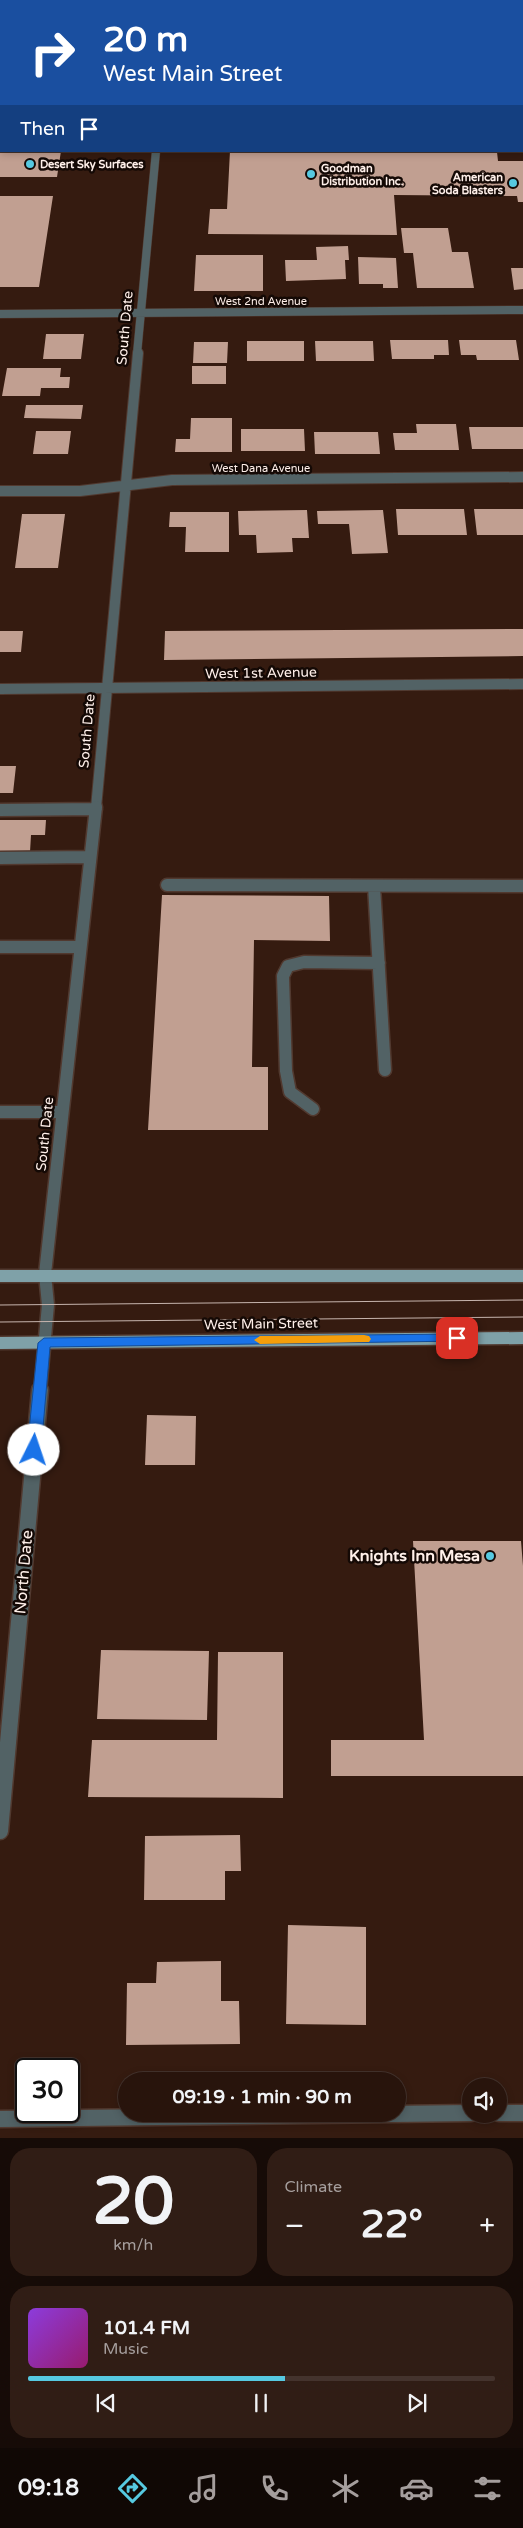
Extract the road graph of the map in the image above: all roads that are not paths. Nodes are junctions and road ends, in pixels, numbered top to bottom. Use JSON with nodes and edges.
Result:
{"nodes":[{"id":1,"x":156,"y":152,"type":"edge"},
{"id":2,"x":523,"y":310,"type":"edge"},
{"id":3,"x":0,"y":314,"type":"edge"},
{"id":4,"x":142,"y":314,"type":"junction"},
{"id":5,"x":523,"y":478,"type":"edge"},
{"id":6,"x":125,"y":484,"type":"junction"},
{"id":7,"x":0,"y":491,"type":"edge"},
{"id":8,"x":523,"y":684,"type":"edge"},
{"id":9,"x":105,"y":688,"type":"junction"},
{"id":10,"x":0,"y":689,"type":"edge"},
{"id":11,"x":96,"y":809,"type":"junction"},
{"id":12,"x":0,"y":810,"type":"edge"},
{"id":13,"x":89,"y":857,"type":"junction"},
{"id":14,"x":0,"y":858,"type":"edge"},
{"id":15,"x":167,"y":885,"type":"dead end"},
{"id":16,"x":374,"y":886,"type":"junction"},
{"id":17,"x":523,"y":886,"type":"edge"},
{"id":18,"x":0,"y":947,"type":"edge"},
{"id":19,"x":79,"y":947,"type":"junction"},
{"id":20,"x":378,"y":963,"type":"junction"},
{"id":21,"x":385,"y":1070,"type":"dead end"},
{"id":22,"x":313,"y":1109,"type":"dead end"},
{"id":23,"x":0,"y":1112,"type":"edge"},
{"id":24,"x":62,"y":1112,"type":"junction"},
{"id":25,"x":45,"y":1274,"type":"junction"},
{"id":26,"x":0,"y":1276,"type":"edge"},
{"id":27,"x":523,"y":1276,"type":"edge"},
{"id":28,"x":47,"y":1314,"type":"joint"},
{"id":29,"x":523,"y":1338,"type":"edge"},
{"id":30,"x":0,"y":1343,"type":"edge"},
{"id":31,"x":44,"y":1343,"type":"junction"},
{"id":32,"x":0,"y":1831,"type":"edge"},
{"id":33,"x":507,"y":2113,"type":"edge"},
{"id":34,"x":523,"y":2113,"type":"edge"},
{"id":35,"x":462,"y":2114,"type":"edge"},
{"id":36,"x":0,"y":2119,"type":"edge"}],
"edges":[{"from":1,"to":4,"type":"street","name":"South Date"},
{"from":2,"to":4,"type":"street","name":"West 2nd Avenue"},
{"from":3,"to":4,"type":"street","name":"West 2nd Avenue"},
{"from":4,"to":6,"type":"street","name":"South Date"},
{"from":5,"to":6,"type":"street","name":"West Dana Avenue"},
{"from":6,"to":7,"type":"street","name":"West Dana Avenue"},
{"from":6,"to":9,"type":"street","name":"South Date"},
{"from":8,"to":9,"type":"street","name":"West 1st Avenue"},
{"from":9,"to":10,"type":"street","name":"West 1st Avenue"},
{"from":9,"to":11,"type":"street","name":"South Date"},
{"from":11,"to":12,"type":"street"},
{"from":11,"to":13,"type":"street","name":"South Date"},
{"from":13,"to":14,"type":"street"},
{"from":13,"to":19,"type":"street","name":"South Date"},
{"from":15,"to":16,"type":"street"},
{"from":16,"to":17,"type":"street"},
{"from":16,"to":20,"type":"street"},
{"from":18,"to":19,"type":"street"},
{"from":19,"to":24,"type":"street","name":"South Date"},
{"from":20,"to":21,"type":"street"},
{"from":20,"to":22,"type":"street"},
{"from":23,"to":24,"type":"street"},
{"from":24,"to":25,"type":"street","name":"South Date"},
{"from":25,"to":26,"type":"main road"},
{"from":25,"to":27,"type":"main road"},
{"from":25,"to":28,"type":"street","name":"South Date"},
{"from":28,"to":31,"type":"street","name":"North Date"},
{"from":29,"to":31,"type":"main road","name":"West Main Street"},
{"from":30,"to":31,"type":"main road","name":"West Main Street"},
{"from":31,"to":32,"type":"street","name":"North Date"},
{"from":33,"to":34,"type":"street"},
{"from":35,"to":36,"type":"street"}]}
